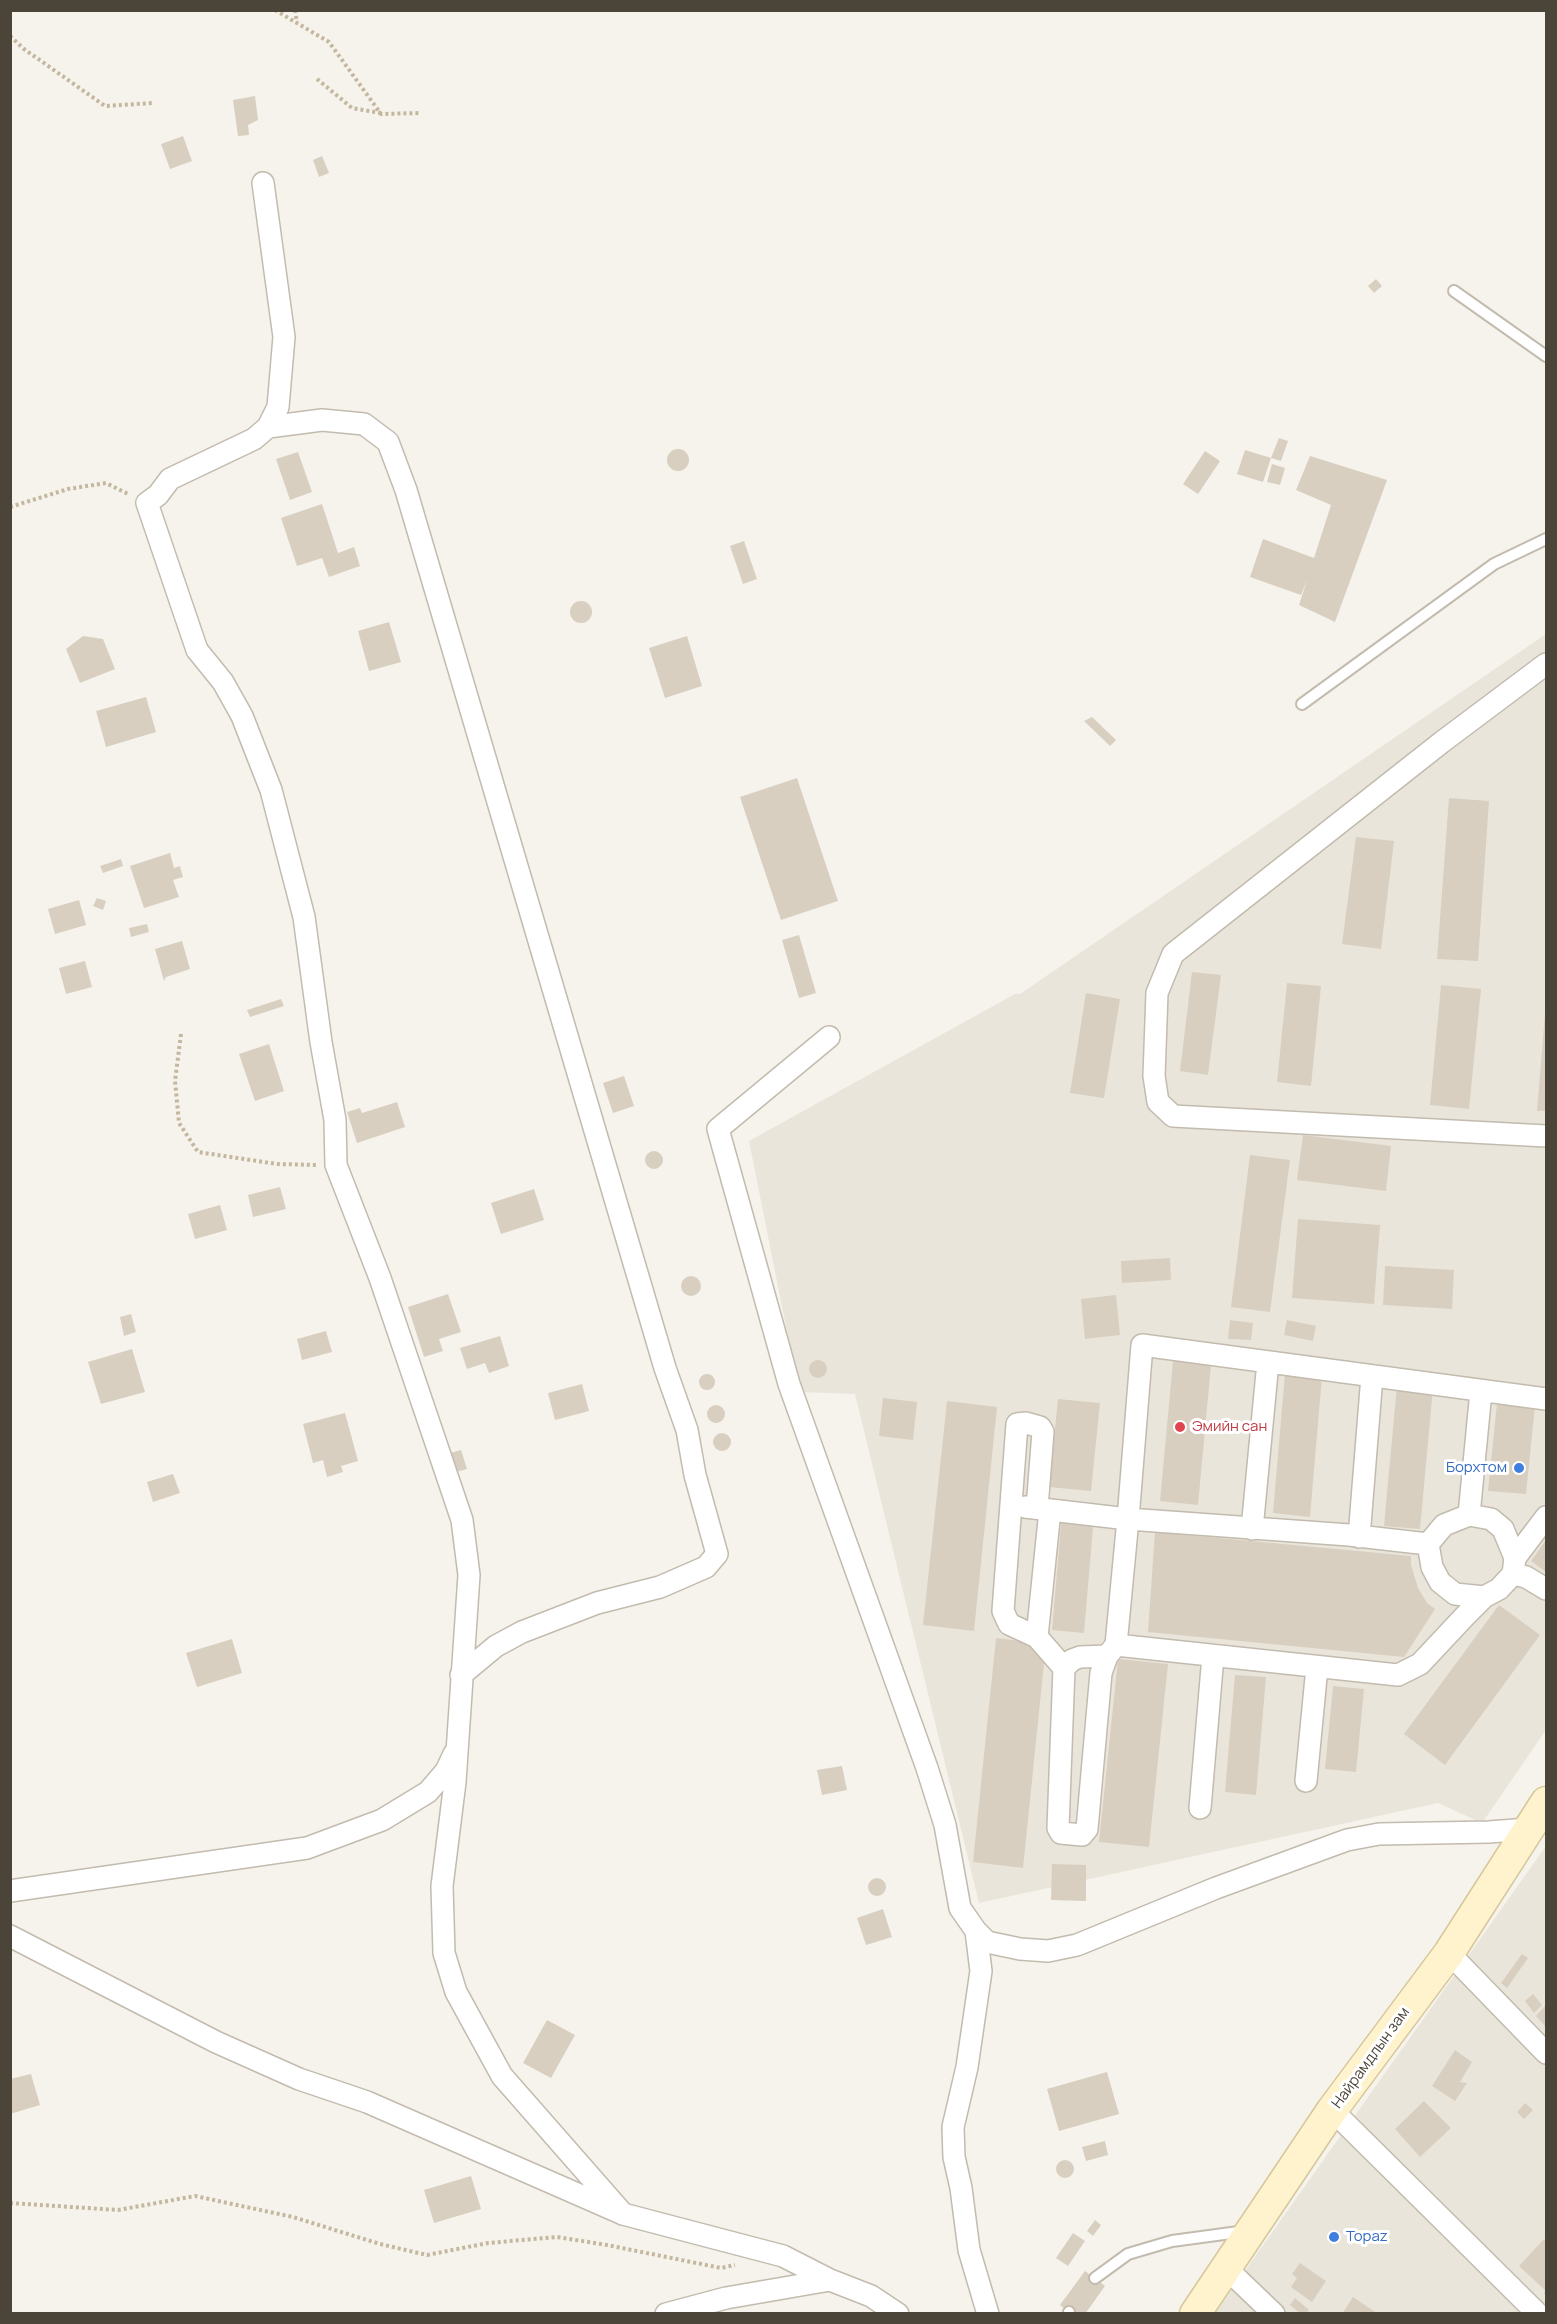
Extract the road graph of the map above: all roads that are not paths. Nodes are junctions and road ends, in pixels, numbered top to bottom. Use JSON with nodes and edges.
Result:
{"nodes":[{"id":1,"x":263,"y":183,"type":"dead end"},
{"id":2,"x":1454,"y":291,"type":"dead end"},
{"id":3,"x":1546,"y":356,"type":"edge"},
{"id":4,"x":268,"y":427,"type":"junction"},
{"id":5,"x":1546,"y":540,"type":"edge"},
{"id":6,"x":1546,"y":664,"type":"edge"},
{"id":7,"x":1302,"y":704,"type":"dead end"},
{"id":8,"x":829,"y":1037,"type":"dead end"},
{"id":9,"x":1546,"y":1136,"type":"edge"},
{"id":10,"x":1268,"y":1362,"type":"junction"},
{"id":11,"x":1372,"y":1376,"type":"junction"},
{"id":12,"x":1481,"y":1391,"type":"junction"},
{"id":13,"x":1546,"y":1399,"type":"edge"},
{"id":14,"x":1011,"y":1505,"type":"junction"},
{"id":15,"x":1043,"y":1509,"type":"junction"},
{"id":16,"x":1469,"y":1515,"type":"junction"},
{"id":17,"x":1546,"y":1518,"type":"edge"},
{"id":18,"x":1128,"y":1519,"type":"junction"},
{"id":19,"x":1252,"y":1529,"type":"junction"},
{"id":20,"x":1359,"y":1537,"type":"junction"},
{"id":21,"x":1428,"y":1544,"type":"junction"},
{"id":22,"x":1514,"y":1566,"type":"junction"},
{"id":23,"x":1546,"y":1590,"type":"edge"},
{"id":24,"x":1484,"y":1597,"type":"junction"},
{"id":25,"x":1037,"y":1637,"type":"junction"},
{"id":26,"x":1112,"y":1651,"type":"junction"},
{"id":27,"x":1213,"y":1656,"type":"junction"},
{"id":28,"x":1317,"y":1667,"type":"junction"},
{"id":29,"x":1064,"y":1668,"type":"junction"},
{"id":30,"x":461,"y":1675,"type":"junction"},
{"id":31,"x":457,"y":1748,"type":"junction"},
{"id":32,"x":1306,"y":1781,"type":"dead end"},
{"id":33,"x":1546,"y":1802,"type":"edge"},
{"id":34,"x":1200,"y":1808,"type":"dead end"},
{"id":35,"x":1528,"y":1829,"type":"junction"},
{"id":36,"x":10,"y":1891,"type":"edge"},
{"id":37,"x":976,"y":1931,"type":"junction"},
{"id":38,"x":10,"y":1936,"type":"edge"},
{"id":39,"x":1449,"y":1953,"type":"junction"},
{"id":40,"x":1546,"y":2054,"type":"edge"},
{"id":41,"x":1332,"y":2110,"type":"junction"},
{"id":42,"x":623,"y":2214,"type":"junction"},
{"id":43,"x":1252,"y":2230,"type":"junction"},
{"id":44,"x":1226,"y":2268,"type":"junction"},
{"id":45,"x":1095,"y":2278,"type":"dead end"},
{"id":46,"x":830,"y":2280,"type":"junction"},
{"id":47,"x":666,"y":2313,"type":"edge"},
{"id":48,"x":898,"y":2313,"type":"edge"},
{"id":49,"x":988,"y":2313,"type":"edge"},
{"id":50,"x":1195,"y":2313,"type":"edge"},
{"id":51,"x":1274,"y":2313,"type":"edge"},
{"id":52,"x":1538,"y":2313,"type":"edge"}],
"edges":[{"from":1,"to":4,"type":"street"},
{"from":2,"to":3,"type":"lane"},
{"from":4,"to":30,"type":"street"},
{"from":4,"to":30,"type":"street"},
{"from":5,"to":7,"type":"lane"},
{"from":6,"to":9,"type":"street"},
{"from":8,"to":37,"type":"street"},
{"from":10,"to":11,"type":"street"},
{"from":10,"to":18,"type":"street"},
{"from":10,"to":19,"type":"street"},
{"from":11,"to":12,"type":"street"},
{"from":11,"to":20,"type":"street"},
{"from":12,"to":13,"type":"street"},
{"from":12,"to":16,"type":"street"},
{"from":14,"to":15,"type":"street"},
{"from":14,"to":15,"type":"street"},
{"from":14,"to":25,"type":"street"},
{"from":15,"to":18,"type":"street"},
{"from":15,"to":25,"type":"street"},
{"from":16,"to":21,"type":"street"},
{"from":16,"to":22,"type":"street"},
{"from":17,"to":22,"type":"street"},
{"from":18,"to":19,"type":"street"},
{"from":18,"to":26,"type":"street"},
{"from":19,"to":20,"type":"street"},
{"from":20,"to":21,"type":"street"},
{"from":21,"to":24,"type":"street"},
{"from":22,"to":23,"type":"street"},
{"from":22,"to":24,"type":"street"},
{"from":24,"to":28,"type":"street"},
{"from":25,"to":29,"type":"street"},
{"from":26,"to":27,"type":"street"},
{"from":26,"to":29,"type":"street"},
{"from":26,"to":29,"type":"street"},
{"from":27,"to":28,"type":"street"},
{"from":27,"to":34,"type":"street"},
{"from":28,"to":32,"type":"street"},
{"from":30,"to":31,"type":"street"},
{"from":31,"to":36,"type":"street"},
{"from":31,"to":42,"type":"street"},
{"from":33,"to":35,"type":"main road","name":"Найрамдлын зам"},
{"from":35,"to":37,"type":"street"},
{"from":35,"to":39,"type":"main road","name":"Найрамдлын зам"},
{"from":37,"to":49,"type":"street"},
{"from":38,"to":42,"type":"street"},
{"from":39,"to":40,"type":"street"},
{"from":39,"to":41,"type":"main road","name":"Найрамдлын зам"},
{"from":41,"to":43,"type":"main road","name":"Найрамдлын зам"},
{"from":41,"to":52,"type":"street"},
{"from":42,"to":46,"type":"street"},
{"from":43,"to":44,"type":"main road","name":"Найрамдлын зам"},
{"from":43,"to":45,"type":"lane"},
{"from":44,"to":50,"type":"main road","name":"Найрамдлын зам"},
{"from":44,"to":51,"type":"street"},
{"from":46,"to":47,"type":"street"},
{"from":46,"to":48,"type":"street"}]}
